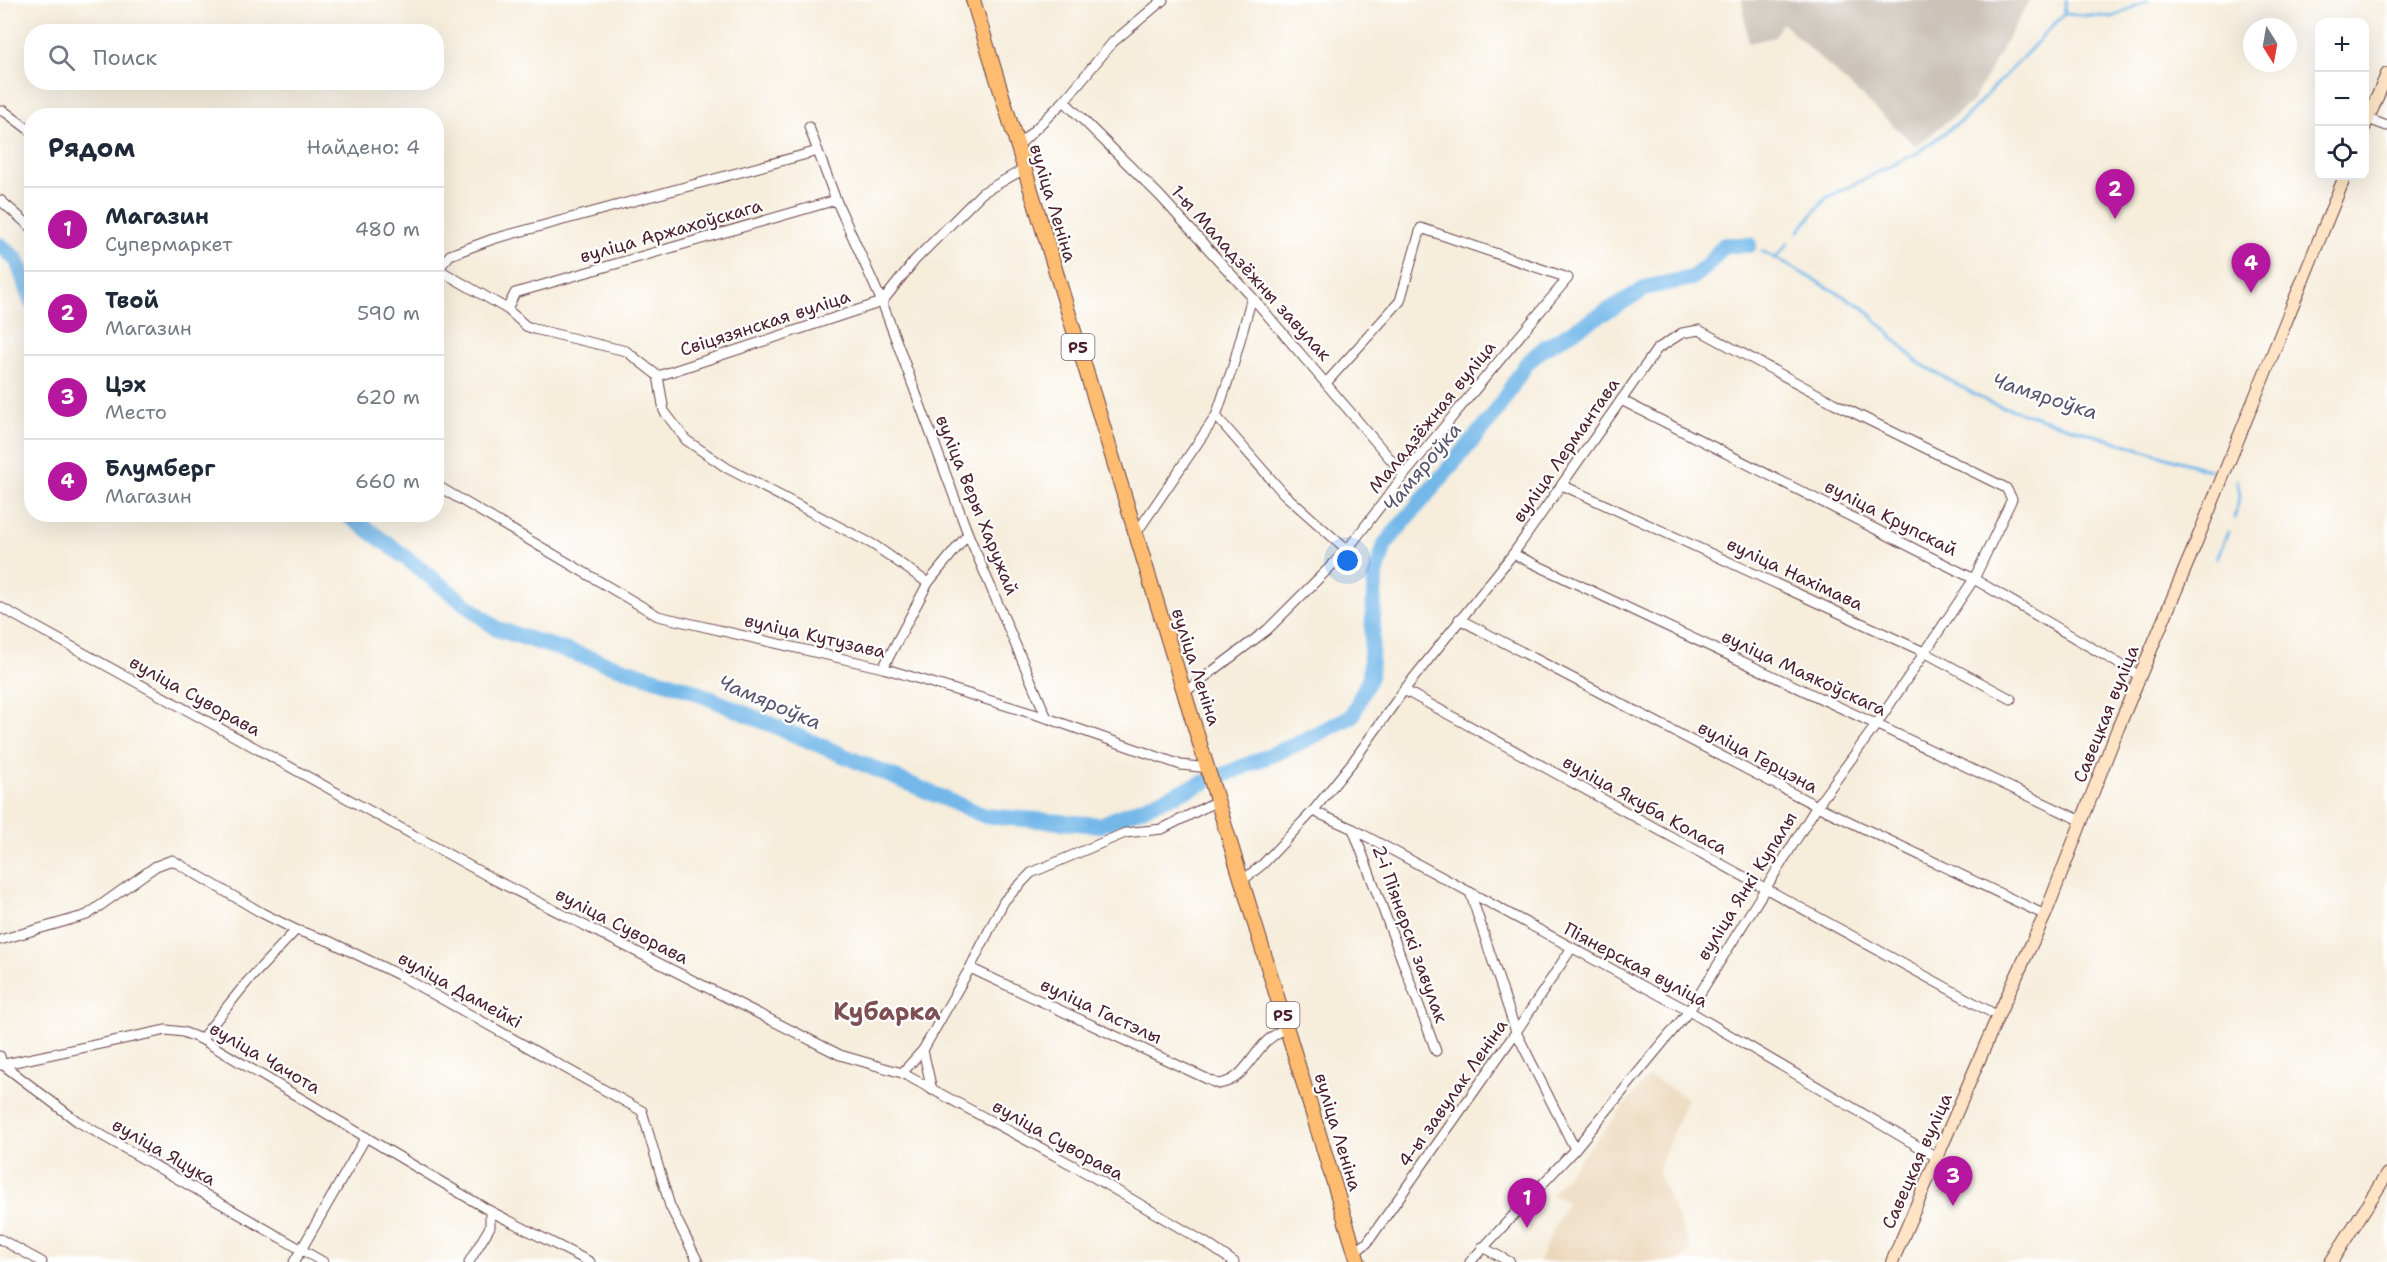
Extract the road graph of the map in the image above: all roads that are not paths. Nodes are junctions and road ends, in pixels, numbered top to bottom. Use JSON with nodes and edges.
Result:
{"nodes":[{"id":1,"x":973,"y":0,"type":"edge"},
{"id":2,"x":1163,"y":0,"type":"edge"},
{"id":3,"x":2387,"y":74,"type":"edge"},
{"id":4,"x":1064,"y":101,"type":"junction"},
{"id":5,"x":0,"y":111,"type":"edge"},
{"id":6,"x":2369,"y":117,"type":"edge"},
{"id":7,"x":2369,"y":124,"type":"edge"},
{"id":8,"x":24,"y":126,"type":"edge"},
{"id":9,"x":2387,"y":126,"type":"edge"},
{"id":10,"x":808,"y":127,"type":"dead end"},
{"id":11,"x":1018,"y":146,"type":"junction"},
{"id":12,"x":818,"y":151,"type":"junction"},
{"id":13,"x":1024,"y":169,"type":"junction"},
{"id":14,"x":2342,"y":180,"type":"edge"},
{"id":15,"x":0,"y":200,"type":"edge"},
{"id":16,"x":836,"y":200,"type":"junction"},
{"id":17,"x":24,"y":221,"type":"edge"},
{"id":18,"x":444,"y":262,"type":"edge"},
{"id":19,"x":444,"y":272,"type":"edge"},
{"id":20,"x":1252,"y":297,"type":"junction"},
{"id":21,"x":882,"y":302,"type":"junction"},
{"id":22,"x":507,"y":309,"type":"junction"},
{"id":23,"x":658,"y":376,"type":"junction"},
{"id":24,"x":1326,"y":383,"type":"junction"},
{"id":25,"x":1622,"y":400,"type":"junction"},
{"id":26,"x":1216,"y":416,"type":"junction"},
{"id":27,"x":1404,"y":475,"type":"junction"},
{"id":28,"x":1562,"y":485,"type":"junction"},
{"id":29,"x":444,"y":490,"type":"edge"},
{"id":30,"x":2012,"y":499,"type":"joint"},
{"id":31,"x":968,"y":534,"type":"junction"},
{"id":32,"x":1135,"y":535,"type":"junction"},
{"id":33,"x":1347,"y":550,"type":"junction"},
{"id":34,"x":1513,"y":554,"type":"junction"},
{"id":35,"x":1974,"y":579,"type":"junction"},
{"id":36,"x":928,"y":582,"type":"junction"},
{"id":37,"x":0,"y":608,"type":"edge"},
{"id":38,"x":1460,"y":620,"type":"junction"},
{"id":39,"x":1924,"y":652,"type":"junction"},
{"id":40,"x":883,"y":668,"type":"junction"},
{"id":41,"x":2140,"y":676,"type":"junction"},
{"id":42,"x":1404,"y":690,"type":"junction"},
{"id":43,"x":1185,"y":692,"type":"junction"},
{"id":44,"x":2011,"y":699,"type":"dead end"},
{"id":45,"x":1047,"y":718,"type":"junction"},
{"id":46,"x":1876,"y":725,"type":"junction"},
{"id":47,"x":1209,"y":768,"type":"junction"},
{"id":48,"x":1219,"y":800,"type":"junction"},
{"id":49,"x":1816,"y":806,"type":"junction"},
{"id":50,"x":1313,"y":811,"type":"junction"},
{"id":51,"x":2082,"y":821,"type":"junction"},
{"id":52,"x":1353,"y":829,"type":"junction"},
{"id":53,"x":1243,"y":880,"type":"junction"},
{"id":54,"x":1765,"y":889,"type":"junction"},
{"id":55,"x":1470,"y":892,"type":"junction"},
{"id":56,"x":2045,"y":915,"type":"junction"},
{"id":57,"x":296,"y":930,"type":"junction"},
{"id":58,"x":0,"y":940,"type":"edge"},
{"id":59,"x":1571,"y":949,"type":"junction"},
{"id":60,"x":970,"y":968,"type":"junction"},
{"id":61,"x":1689,"y":1011,"type":"junction"},
{"id":62,"x":1998,"y":1016,"type":"junction"},
{"id":63,"x":1287,"y":1027,"type":"junction"},
{"id":64,"x":1516,"y":1032,"type":"junction"},
{"id":65,"x":201,"y":1039,"type":"junction"},
{"id":66,"x":923,"y":1050,"type":"junction"},
{"id":67,"x":1436,"y":1051,"type":"dead end"},
{"id":68,"x":1,"y":1062,"type":"edge"},
{"id":69,"x":902,"y":1073,"type":"junction"},
{"id":70,"x":932,"y":1090,"type":"junction"},
{"id":71,"x":366,"y":1137,"type":"junction"},
{"id":72,"x":1575,"y":1149,"type":"junction"},
{"id":73,"x":1938,"y":1158,"type":"junction"},
{"id":74,"x":2387,"y":1174,"type":"edge"},
{"id":75,"x":490,"y":1210,"type":"junction"},
{"id":76,"x":0,"y":1239,"type":"edge"},
{"id":77,"x":1482,"y":1247,"type":"junction"},
{"id":78,"x":300,"y":1250,"type":"junction"},
{"id":79,"x":1357,"y":1257,"type":"edge"},
{"id":80,"x":42,"y":1262,"type":"edge"},
{"id":81,"x":294,"y":1262,"type":"edge"},
{"id":82,"x":323,"y":1262,"type":"edge"},
{"id":83,"x":469,"y":1262,"type":"edge"},
{"id":84,"x":590,"y":1262,"type":"edge"},
{"id":85,"x":698,"y":1262,"type":"edge"},
{"id":86,"x":1234,"y":1262,"type":"edge"},
{"id":87,"x":1470,"y":1262,"type":"edge"},
{"id":88,"x":1510,"y":1262,"type":"edge"},
{"id":89,"x":1892,"y":1262,"type":"edge"},
{"id":90,"x":2331,"y":1262,"type":"edge"}],
"edges":[{"from":1,"to":11,"type":"main road","name":"вуліца Леніна","number":"Р5"},
{"from":2,"to":4,"type":"street"},
{"from":3,"to":6,"type":"street"},
{"from":4,"to":11,"type":"street"},
{"from":4,"to":20,"type":"street","name":"1-ы Маладзёжны завулак"},
{"from":5,"to":8,"type":"street"},
{"from":7,"to":9,"type":"street"},
{"from":10,"to":12,"type":"street","name":"вуліца Веры Харужай"},
{"from":11,"to":13,"type":"main road","name":"вуліца Леніна","number":"Р5"},
{"from":12,"to":16,"type":"street","name":"вуліца Веры Харужай"},
{"from":12,"to":18,"type":"street"},
{"from":13,"to":21,"type":"street"},
{"from":13,"to":32,"type":"main road","name":"вуліца Леніна","number":"Р5"},
{"from":14,"to":41,"type":"street","name":"Савецкая вуліца"},
{"from":15,"to":17,"type":"street"},
{"from":16,"to":21,"type":"street","name":"вуліца Веры Харужай"},
{"from":16,"to":22,"type":"street","name":"вуліца Аржахоўскага"},
{"from":19,"to":22,"type":"street"},
{"from":20,"to":24,"type":"street","name":"1-ы Маладзёжны завулак"},
{"from":20,"to":26,"type":"street"},
{"from":21,"to":23,"type":"street","name":"Свіцязянская вуліца"},
{"from":21,"to":31,"type":"street","name":"вуліца Веры Харужай"},
{"from":22,"to":23,"type":"street"},
{"from":23,"to":36,"type":"street"},
{"from":24,"to":27,"type":"street","name":"1-ы Маладзёжны завулак"},
{"from":24,"to":27,"type":"street","name":"Маладзёжная вуліца"},
{"from":25,"to":28,"type":"street","name":"вуліца Лермантава"},
{"from":25,"to":30,"type":"street","name":"вуліца Лермантава"},
{"from":25,"to":35,"type":"street","name":"вуліца Крупскай"},
{"from":26,"to":32,"type":"street"},
{"from":26,"to":33,"type":"street"},
{"from":27,"to":33,"type":"street","name":"Маладзёжная вуліца"},
{"from":28,"to":34,"type":"street","name":"вуліца Лермантава"},
{"from":28,"to":39,"type":"street","name":"вуліца Нахімава"},
{"from":29,"to":40,"type":"street","name":"вуліца Кутузава"},
{"from":30,"to":35,"type":"street","name":"вуліца Янкі Купалы"},
{"from":31,"to":36,"type":"street"},
{"from":31,"to":45,"type":"street","name":"вуліца Веры Харужай"},
{"from":32,"to":43,"type":"main road","name":"вуліца Леніна","number":"Р5"},
{"from":33,"to":43,"type":"street","name":"Маладзёжная вуліца"},
{"from":34,"to":38,"type":"street","name":"вуліца Лермантава"},
{"from":34,"to":46,"type":"street","name":"вуліца Маякоўскага"},
{"from":35,"to":39,"type":"street","name":"вуліца Янкі Купалы"},
{"from":35,"to":41,"type":"street","name":"вуліца Крупскай"},
{"from":36,"to":40,"type":"street"},
{"from":37,"to":69,"type":"street","name":"вуліца Суворава"},
{"from":38,"to":42,"type":"street","name":"вуліца Лермантава"},
{"from":38,"to":49,"type":"street","name":"вуліца Герцэна"},
{"from":39,"to":44,"type":"street","name":"вуліца Нахімава"},
{"from":39,"to":46,"type":"street","name":"вуліца Янкі Купалы"},
{"from":40,"to":45,"type":"street","name":"вуліца Кутузава"},
{"from":41,"to":51,"type":"street","name":"Савецкая вуліца"},
{"from":42,"to":50,"type":"street","name":"вуліца Лермантава"},
{"from":42,"to":54,"type":"street","name":"вуліца Якуба Коласа"},
{"from":43,"to":47,"type":"main road","name":"вуліца Леніна","number":"Р5"},
{"from":45,"to":47,"type":"street","name":"вуліца Кутузава"},
{"from":46,"to":49,"type":"street","name":"вуліца Янкі Купалы"},
{"from":46,"to":51,"type":"street","name":"вуліца Маякоўскага"},
{"from":47,"to":48,"type":"main road","name":"вуліца Леніна","number":"Р5"},
{"from":48,"to":53,"type":"main road","name":"вуліца Леніна","number":"Р5"},
{"from":48,"to":60,"type":"street"},
{"from":49,"to":54,"type":"street","name":"вуліца Янкі Купалы"},
{"from":49,"to":56,"type":"street","name":"вуліца Герцэна"},
{"from":50,"to":52,"type":"street","name":"Піянерская вуліца"},
{"from":50,"to":53,"type":"street","name":"вуліца Лермантава"},
{"from":51,"to":56,"type":"street","name":"Савецкая вуліца"},
{"from":52,"to":55,"type":"street","name":"Піянерская вуліца"},
{"from":52,"to":67,"type":"street","name":"2-і Піянерскі завулак"},
{"from":53,"to":63,"type":"main road","name":"вуліца Леніна","number":"Р5"},
{"from":54,"to":61,"type":"street","name":"вуліца Янкі Купалы"},
{"from":54,"to":62,"type":"street","name":"вуліца Якуба Коласа"},
{"from":55,"to":59,"type":"street","name":"Піянерская вуліца"},
{"from":55,"to":64,"type":"street"},
{"from":56,"to":62,"type":"street","name":"Савецкая вуліца"},
{"from":57,"to":58,"type":"street","name":"вуліца Дамейкі"},
{"from":57,"to":65,"type":"street"},
{"from":57,"to":85,"type":"street","name":"вуліца Дамейкі"},
{"from":59,"to":61,"type":"street","name":"Піянерская вуліца"},
{"from":59,"to":64,"type":"street","name":"4-ы завулак Леніна"},
{"from":60,"to":63,"type":"street","name":"вуліца Гастэлы"},
{"from":60,"to":66,"type":"street"},
{"from":61,"to":72,"type":"street","name":"вуліца Янкі Купалы"},
{"from":61,"to":73,"type":"street","name":"Піянерская вуліца"},
{"from":62,"to":73,"type":"street","name":"Савецкая вуліца"},
{"from":63,"to":79,"type":"main road","name":"вуліца Леніна","number":"Р5"},
{"from":64,"to":72,"type":"street"},
{"from":64,"to":79,"type":"street","name":"4-ы завулак Леніна"},
{"from":65,"to":68,"type":"street","name":"вуліца Чачота"},
{"from":65,"to":71,"type":"street","name":"вуліца Чачота"},
{"from":66,"to":69,"type":"street"},
{"from":66,"to":70,"type":"street"},
{"from":68,"to":78,"type":"street","name":"вуліца Яцука"},
{"from":69,"to":70,"type":"street","name":"вуліца Суворава"},
{"from":70,"to":86,"type":"street","name":"вуліца Суворава"},
{"from":71,"to":75,"type":"street","name":"вуліца Чачота"},
{"from":71,"to":78,"type":"street"},
{"from":72,"to":77,"type":"street","name":"вуліца Янкі Купалы"},
{"from":73,"to":89,"type":"street","name":"Савецкая вуліца"},
{"from":74,"to":90,"type":"street"},
{"from":75,"to":83,"type":"street"},
{"from":75,"to":84,"type":"street","name":"вуліца Чачота"},
{"from":76,"to":80,"type":"street"},
{"from":77,"to":87,"type":"street","name":"вуліца Янкі Купалы"},
{"from":77,"to":88,"type":"street"},
{"from":78,"to":81,"type":"street"},
{"from":78,"to":82,"type":"street","name":"вуліца Яцука"}]}
